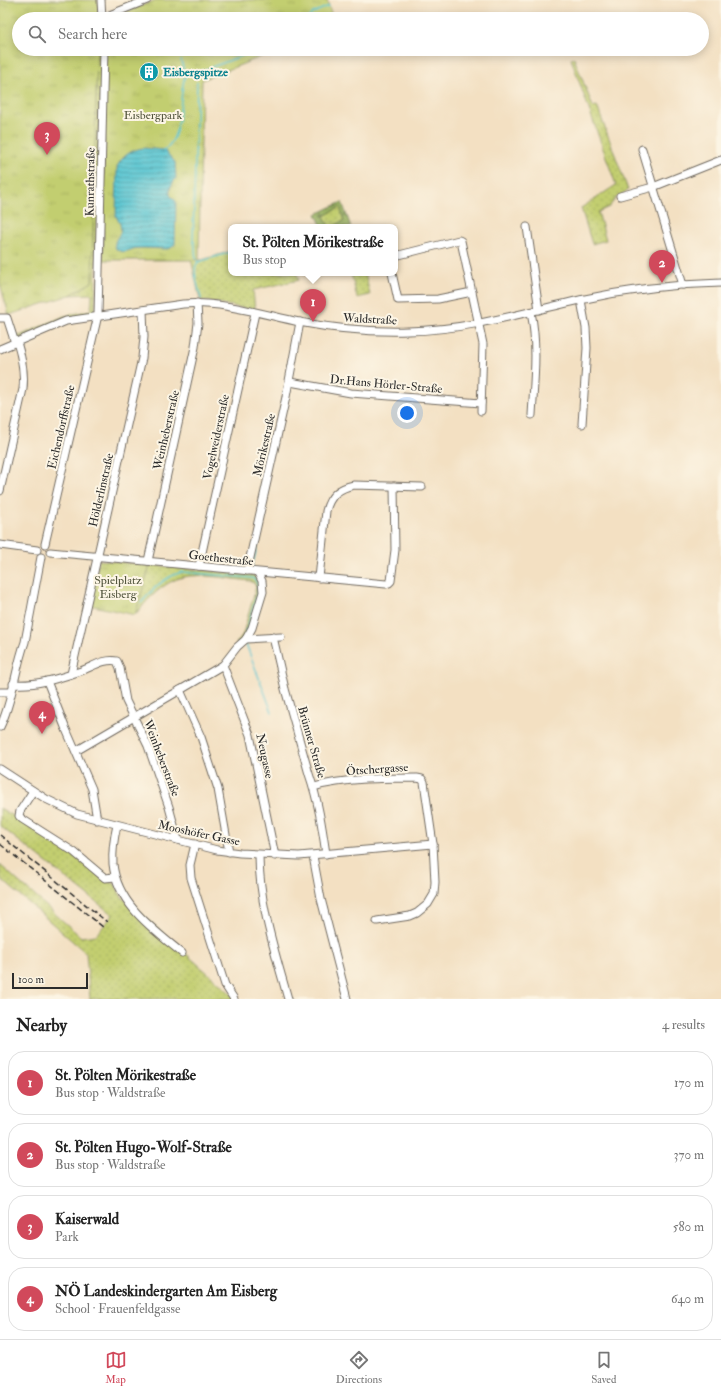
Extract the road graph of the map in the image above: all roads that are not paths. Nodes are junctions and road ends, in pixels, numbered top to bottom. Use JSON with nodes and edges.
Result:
{"nodes":[{"id":1,"x":101,"y":0,"type":"edge"},
{"id":2,"x":147,"y":0,"type":"edge"},
{"id":3,"x":102,"y":12,"type":"edge"},
{"id":4,"x":119,"y":12,"type":"edge"},
{"id":5,"x":104,"y":56,"type":"edge"},
{"id":6,"x":642,"y":149,"type":"dead end"},
{"id":7,"x":721,"y":160,"type":"edge"},
{"id":8,"x":653,"y":187,"type":"junction"},
{"id":9,"x":620,"y":196,"type":"dead end"},
{"id":10,"x":527,"y":227,"type":"dead end"},
{"id":11,"x":398,"y":255,"type":"edge"},
{"id":12,"x":393,"y":276,"type":"edge"},
{"id":13,"x":721,"y":283,"type":"edge"},
{"id":14,"x":683,"y":285,"type":"junction"},
{"id":15,"x":472,"y":292,"type":"junction"},
{"id":16,"x":581,"y":300,"type":"junction"},
{"id":17,"x":197,"y":303,"type":"junction"},
{"id":18,"x":143,"y":310,"type":"junction"},
{"id":19,"x":539,"y":310,"type":"junction"},
{"id":20,"x":531,"y":312,"type":"junction"},
{"id":21,"x":255,"y":313,"type":"junction"},
{"id":22,"x":98,"y":315,"type":"junction"},
{"id":23,"x":0,"y":318,"type":"edge"},
{"id":24,"x":300,"y":322,"type":"junction"},
{"id":25,"x":480,"y":323,"type":"junction"},
{"id":26,"x":16,"y":343,"type":"junction"},
{"id":27,"x":0,"y":349,"type":"edge"},
{"id":28,"x":290,"y":382,"type":"junction"},
{"id":29,"x":532,"y":415,"type":"dead end"},
{"id":30,"x":582,"y":424,"type":"dead end"},
{"id":31,"x":394,"y":486,"type":"junction"},
{"id":32,"x":422,"y":487,"type":"dead end"},
{"id":33,"x":0,"y":491,"type":"edge"},
{"id":34,"x":45,"y":544,"type":"junction"},
{"id":35,"x":0,"y":545,"type":"edge"},
{"id":36,"x":37,"y":550,"type":"junction"},
{"id":37,"x":50,"y":552,"type":"junction"},
{"id":38,"x":97,"y":556,"type":"junction"},
{"id":39,"x":41,"y":557,"type":"junction"},
{"id":40,"x":148,"y":562,"type":"junction"},
{"id":41,"x":199,"y":566,"type":"junction"},
{"id":42,"x":247,"y":571,"type":"junction"},
{"id":43,"x":258,"y":573,"type":"junction"},
{"id":44,"x":319,"y":578,"type":"junction"},
{"id":45,"x":246,"y":639,"type":"junction"},
{"id":46,"x":222,"y":665,"type":"junction"},
{"id":47,"x":71,"y":674,"type":"junction"},
{"id":48,"x":47,"y":681,"type":"junction"},
{"id":49,"x":13,"y":684,"type":"junction"},
{"id":50,"x":180,"y":690,"type":"junction"},
{"id":51,"x":0,"y":692,"type":"edge"},
{"id":52,"x":12,"y":692,"type":"junction"},
{"id":53,"x":134,"y":716,"type":"junction"},
{"id":54,"x":0,"y":727,"type":"edge"},
{"id":55,"x":76,"y":751,"type":"junction"},
{"id":56,"x":0,"y":768,"type":"edge"},
{"id":57,"x":314,"y":787,"type":"junction"},
{"id":58,"x":33,"y":791,"type":"junction"},
{"id":59,"x":97,"y":820,"type":"junction"},
{"id":60,"x":117,"y":825,"type":"junction"},
{"id":61,"x":178,"y":840,"type":"junction"},
{"id":62,"x":195,"y":844,"type":"junction"},
{"id":63,"x":432,"y":844,"type":"junction"},
{"id":64,"x":229,"y":852,"type":"junction"},
{"id":65,"x":326,"y":854,"type":"junction"},
{"id":66,"x":259,"y":855,"type":"junction"},
{"id":67,"x":274,"y":856,"type":"junction"},
{"id":68,"x":313,"y":856,"type":"junction"},
{"id":69,"x":115,"y":877,"type":"junction"},
{"id":70,"x":377,"y":921,"type":"dead end"},
{"id":71,"x":182,"y":953,"type":"dead end"},
{"id":72,"x":234,"y":999,"type":"edge"},
{"id":73,"x":288,"y":999,"type":"edge"},
{"id":74,"x":347,"y":999,"type":"edge"}],
"edges":[{"from":1,"to":3,"type":"street"},
{"from":2,"to":4,"type":"street"},
{"from":5,"to":22,"type":"street","name":"Kunrathstraße"},
{"from":6,"to":8,"type":"street"},
{"from":7,"to":8,"type":"street"},
{"from":8,"to":9,"type":"street"},
{"from":8,"to":14,"type":"street"},
{"from":10,"to":19,"type":"street"},
{"from":11,"to":15,"type":"street"},
{"from":12,"to":15,"type":"street"},
{"from":13,"to":14,"type":"street","name":"Waldstraße"},
{"from":14,"to":16,"type":"street","name":"Waldstraße"},
{"from":15,"to":25,"type":"street"},
{"from":16,"to":19,"type":"street","name":"Waldstraße"},
{"from":16,"to":30,"type":"street"},
{"from":17,"to":18,"type":"street","name":"Waldstraße"},
{"from":17,"to":21,"type":"street","name":"Waldstraße"},
{"from":17,"to":40,"type":"street","name":"Weinheberstraße"},
{"from":18,"to":22,"type":"street","name":"Waldstraße"},
{"from":18,"to":38,"type":"street","name":"Hölderlinstraße"},
{"from":19,"to":20,"type":"street","name":"Waldstraße"},
{"from":20,"to":25,"type":"street","name":"Waldstraße"},
{"from":20,"to":29,"type":"street"},
{"from":21,"to":24,"type":"street","name":"Waldstraße"},
{"from":21,"to":41,"type":"street","name":"Vogelweiderstraße"},
{"from":22,"to":26,"type":"street","name":"Waldstraße"},
{"from":22,"to":34,"type":"street","name":"Eichendorffstraße"},
{"from":23,"to":26,"type":"street"},
{"from":24,"to":25,"type":"street","name":"Waldstraße"},
{"from":24,"to":28,"type":"street","name":"Mörikestraße"},
{"from":25,"to":28,"type":"street","name":"Dr.Hans Hörler-Straße"},
{"from":26,"to":27,"type":"street","name":"Waldstraße"},
{"from":26,"to":33,"type":"street"},
{"from":28,"to":42,"type":"street","name":"Mörikestraße"},
{"from":31,"to":32,"type":"street"},
{"from":31,"to":44,"type":"street"},
{"from":31,"to":44,"type":"street","name":"Goethestraße"},
{"from":34,"to":36,"type":"street"},
{"from":34,"to":37,"type":"street"},
{"from":35,"to":36,"type":"street"},
{"from":36,"to":39,"type":"street"},
{"from":37,"to":38,"type":"street","name":"Goethestraße"},
{"from":37,"to":39,"type":"street"},
{"from":38,"to":40,"type":"street","name":"Goethestraße"},
{"from":38,"to":47,"type":"street","name":"Hölderlinstraße"},
{"from":39,"to":49,"type":"street"},
{"from":40,"to":41,"type":"street","name":"Goethestraße"},
{"from":41,"to":42,"type":"street","name":"Goethestraße"},
{"from":42,"to":43,"type":"street","name":"Goethestraße"},
{"from":43,"to":44,"type":"street","name":"Goethestraße"},
{"from":43,"to":45,"type":"street"},
{"from":45,"to":46,"type":"street"},
{"from":45,"to":57,"type":"street","name":"Brünner Straße"},
{"from":46,"to":50,"type":"street"},
{"from":46,"to":67,"type":"street","name":"Neugasse"},
{"from":47,"to":48,"type":"street"},
{"from":47,"to":53,"type":"street","name":"Weinheberstraße"},
{"from":48,"to":49,"type":"street"},
{"from":48,"to":55,"type":"street"},
{"from":49,"to":52,"type":"street"},
{"from":50,"to":53,"type":"street"},
{"from":50,"to":64,"type":"street"},
{"from":51,"to":52,"type":"street"},
{"from":52,"to":54,"type":"street"},
{"from":53,"to":55,"type":"street"},
{"from":53,"to":61,"type":"street","name":"Weinheberstraße"},
{"from":55,"to":59,"type":"street"},
{"from":56,"to":58,"type":"street","name":"Mooshöfer Gasse"},
{"from":57,"to":63,"type":"street","name":"Ötschergasse"},
{"from":57,"to":65,"type":"street","name":"Brünner Straße"},
{"from":58,"to":59,"type":"street","name":"Mooshöfer Gasse"},
{"from":58,"to":69,"type":"street"},
{"from":59,"to":60,"type":"street","name":"Mooshöfer Gasse"},
{"from":60,"to":61,"type":"street","name":"Mooshöfer Gasse"},
{"from":60,"to":69,"type":"street"},
{"from":61,"to":62,"type":"street","name":"Mooshöfer Gasse"},
{"from":62,"to":64,"type":"street","name":"Mooshöfer Gasse"},
{"from":62,"to":72,"type":"street"},
{"from":63,"to":65,"type":"street","name":"Mooshöfer Gasse"},
{"from":63,"to":70,"type":"street"},
{"from":64,"to":66,"type":"street","name":"Mooshöfer Gasse"},
{"from":65,"to":68,"type":"street","name":"Mooshöfer Gasse"},
{"from":66,"to":67,"type":"street","name":"Mooshöfer Gasse"},
{"from":66,"to":73,"type":"street"},
{"from":67,"to":68,"type":"street","name":"Mooshöfer Gasse"},
{"from":68,"to":74,"type":"street"},
{"from":69,"to":71,"type":"street"}]}
